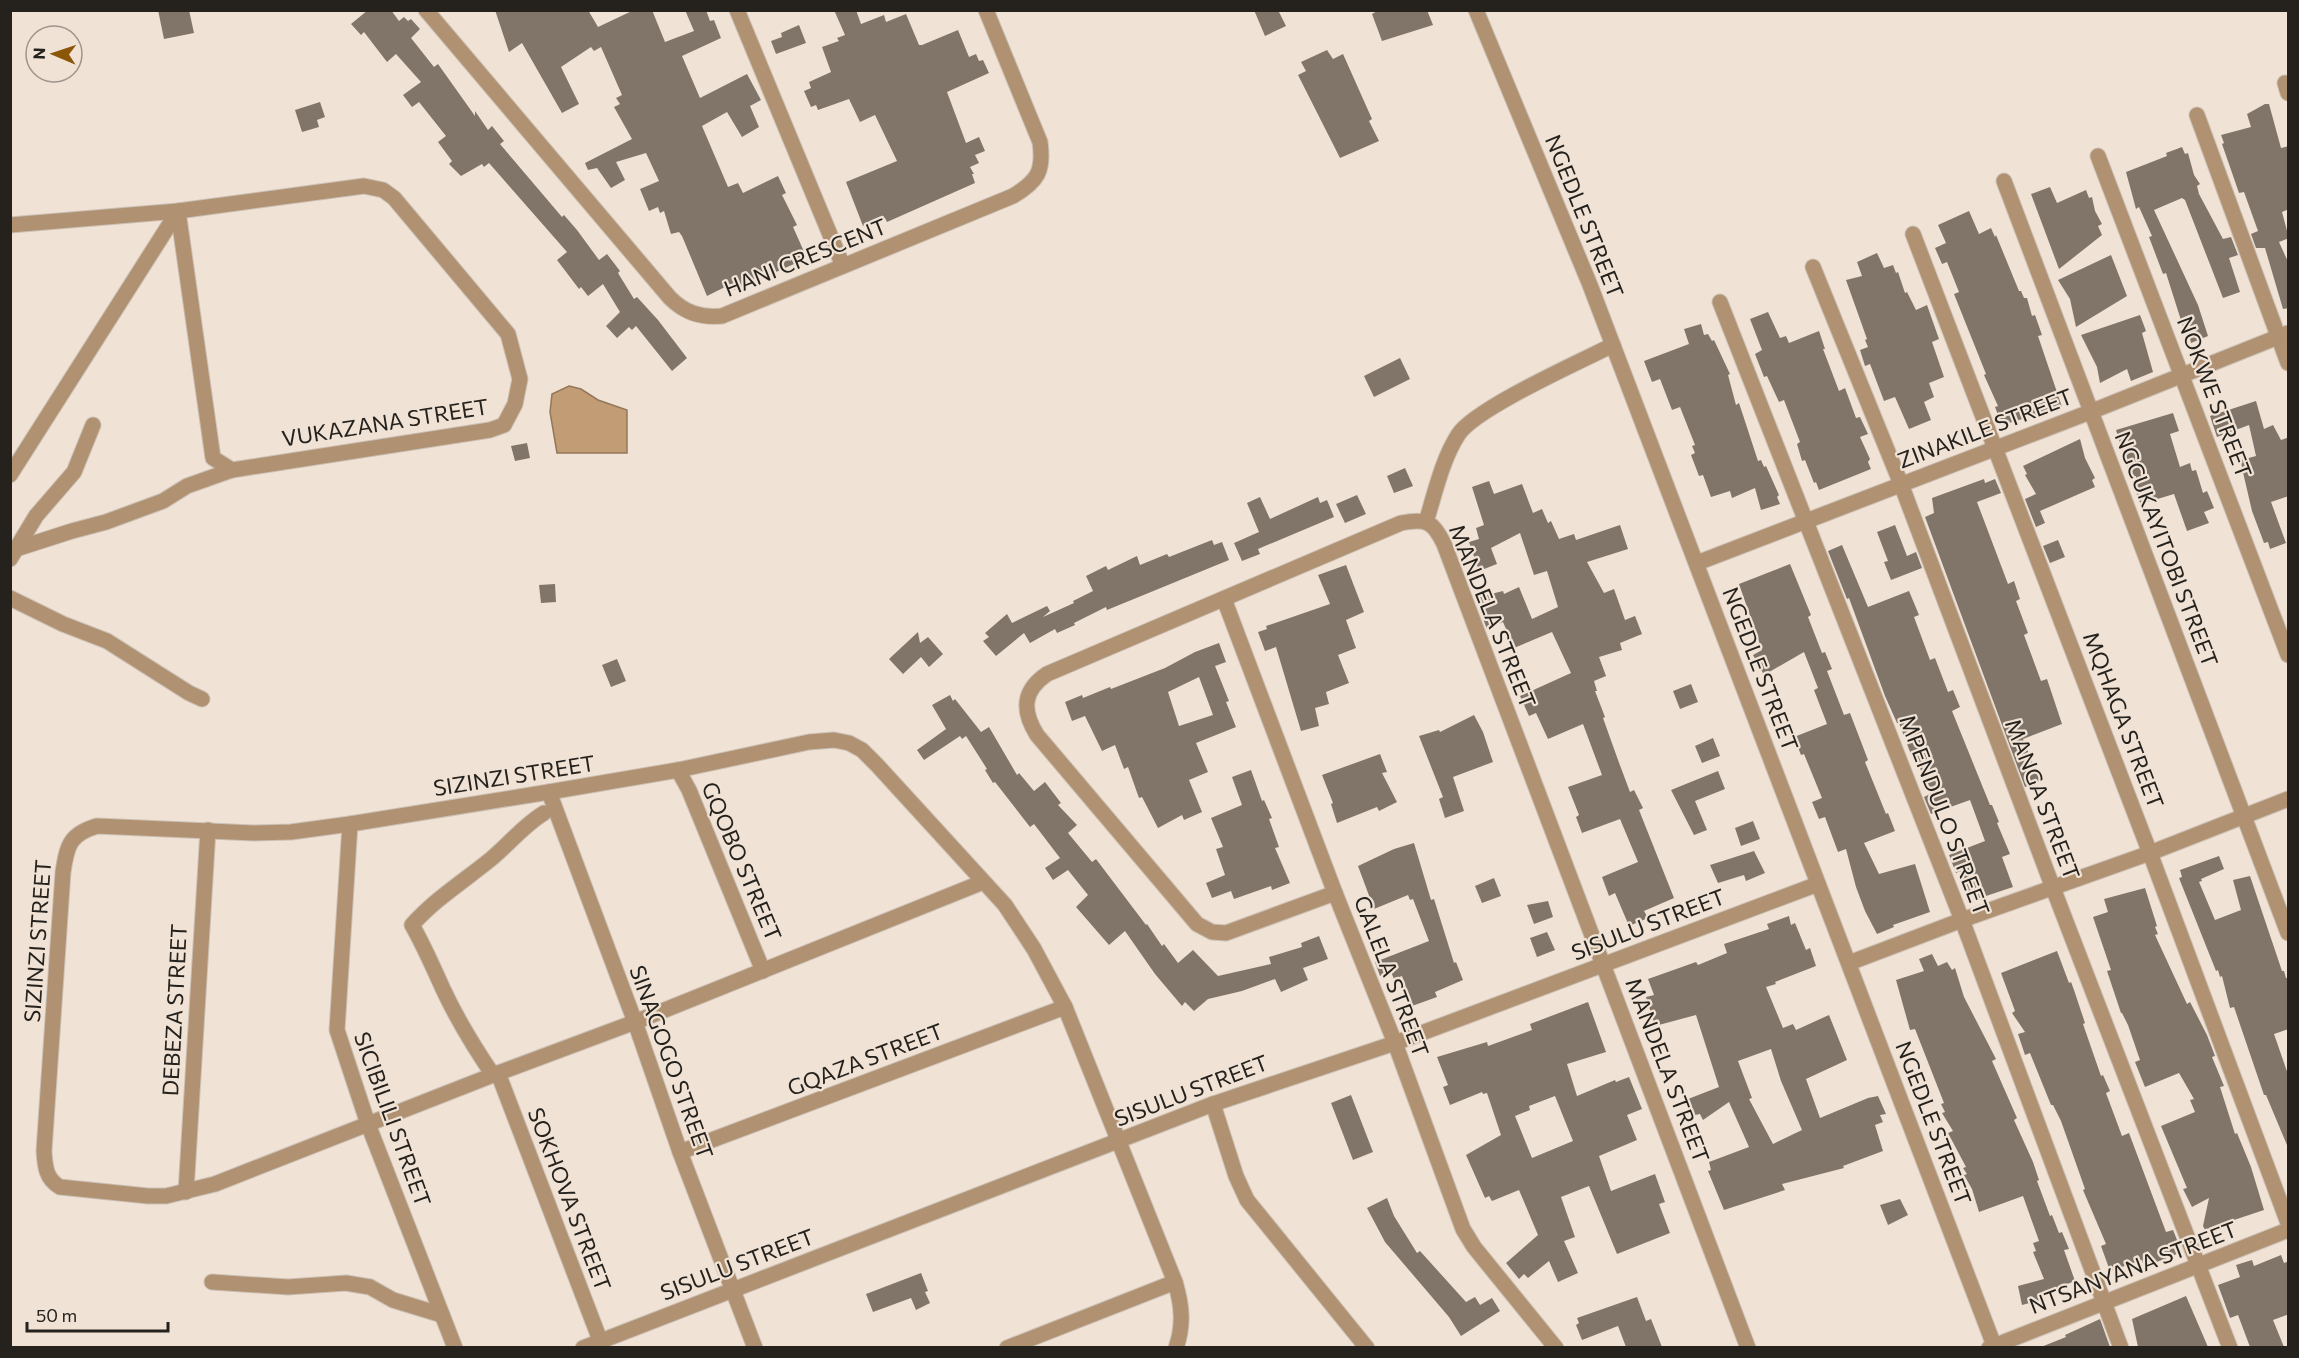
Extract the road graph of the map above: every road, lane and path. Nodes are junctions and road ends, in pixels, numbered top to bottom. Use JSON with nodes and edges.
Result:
{"nodes":[{"id":1,"x":737,"y":10,"type":"edge"},
{"id":2,"x":986,"y":10,"type":"edge"},
{"id":3,"x":1476,"y":10,"type":"edge"},
{"id":4,"x":427,"y":11,"type":"edge"},
{"id":5,"x":2197,"y":116,"type":"dead end"},
{"id":6,"x":2098,"y":156,"type":"dead end"},
{"id":7,"x":2004,"y":181,"type":"dead end"},
{"id":8,"x":178,"y":211,"type":"junction"},
{"id":9,"x":10,"y":225,"type":"edge"},
{"id":10,"x":1913,"y":234,"type":"dead end"},
{"id":11,"x":843,"y":266,"type":"junction"},
{"id":12,"x":1813,"y":267,"type":"dead end"},
{"id":13,"x":1720,"y":302,"type":"dead end"},
{"id":14,"x":2284,"y":335,"type":"edge"},
{"id":15,"x":1613,"y":345,"type":"junction"},
{"id":16,"x":2289,"y":363,"type":"edge"},
{"id":17,"x":2182,"y":375,"type":"junction"},
{"id":18,"x":2090,"y":412,"type":"junction"},
{"id":19,"x":93,"y":425,"type":"dead end"},
{"id":20,"x":1996,"y":447,"type":"junction"},
{"id":21,"x":232,"y":470,"type":"junction"},
{"id":22,"x":10,"y":475,"type":"edge"},
{"id":23,"x":1901,"y":484,"type":"junction"},
{"id":24,"x":1806,"y":521,"type":"junction"},
{"id":25,"x":1426,"y":522,"type":"junction"},
{"id":26,"x":13,"y":554,"type":"edge"},
{"id":27,"x":1697,"y":562,"type":"junction"},
{"id":28,"x":10,"y":598,"type":"edge"},
{"id":29,"x":1224,"y":598,"type":"junction"},
{"id":30,"x":2289,"y":654,"type":"edge"},
{"id":31,"x":202,"y":699,"type":"dead end"},
{"id":32,"x":678,"y":770,"type":"junction"},
{"id":33,"x":549,"y":792,"type":"junction"},
{"id":34,"x":2289,"y":799,"type":"edge"},
{"id":35,"x":544,"y":813,"type":"dead end"},
{"id":36,"x":2244,"y":815,"type":"junction"},
{"id":37,"x":350,"y":825,"type":"junction"},
{"id":38,"x":208,"y":830,"type":"junction"},
{"id":39,"x":2150,"y":852,"type":"junction"},
{"id":40,"x":982,"y":882,"type":"junction"},
{"id":41,"x":1818,"y":884,"type":"junction"},
{"id":42,"x":2053,"y":888,"type":"junction"},
{"id":43,"x":1335,"y":893,"type":"junction"},
{"id":44,"x":1962,"y":920,"type":"junction"},
{"id":45,"x":2289,"y":933,"type":"edge"},
{"id":46,"x":1849,"y":963,"type":"junction"},
{"id":47,"x":1604,"y":965,"type":"junction"},
{"id":48,"x":763,"y":970,"type":"junction"},
{"id":49,"x":1065,"y":1007,"type":"junction"},
{"id":50,"x":635,"y":1022,"type":"junction"},
{"id":51,"x":1395,"y":1043,"type":"junction"},
{"id":52,"x":495,"y":1074,"type":"junction"},
{"id":53,"x":1213,"y":1104,"type":"junction"},
{"id":54,"x":368,"y":1124,"type":"junction"},
{"id":55,"x":1118,"y":1142,"type":"junction"},
{"id":56,"x":680,"y":1152,"type":"junction"},
{"id":57,"x":186,"y":1192,"type":"junction"},
{"id":58,"x":2289,"y":1223,"type":"edge"},
{"id":59,"x":2289,"y":1230,"type":"edge"},
{"id":60,"x":2199,"y":1266,"type":"junction"},
{"id":61,"x":212,"y":1282,"type":"dead end"},
{"id":62,"x":1175,"y":1282,"type":"junction"},
{"id":63,"x":732,"y":1290,"type":"junction"},
{"id":64,"x":2104,"y":1304,"type":"junction"},
{"id":65,"x":442,"y":1315,"type":"junction"},
{"id":66,"x":601,"y":1344,"type":"edge"},
{"id":67,"x":455,"y":1347,"type":"edge"},
{"id":68,"x":583,"y":1347,"type":"edge"},
{"id":69,"x":755,"y":1347,"type":"edge"},
{"id":70,"x":1007,"y":1347,"type":"edge"},
{"id":71,"x":1176,"y":1347,"type":"edge"},
{"id":72,"x":1367,"y":1347,"type":"edge"},
{"id":73,"x":1556,"y":1347,"type":"edge"},
{"id":74,"x":1748,"y":1347,"type":"edge"},
{"id":75,"x":1993,"y":1347,"type":"edge"},
{"id":76,"x":2121,"y":1347,"type":"edge"},
{"id":77,"x":2230,"y":1347,"type":"edge"}],
"edges":[{"from":1,"to":11,"type":"street"},
{"from":2,"to":11,"type":"street","name":"HANI CRESCENT"},
{"from":3,"to":15,"type":"street","name":"NGEDLE STREET"},
{"from":4,"to":11,"type":"street","name":"HANI CRESCENT"},
{"from":5,"to":14,"type":"street"},
{"from":6,"to":17,"type":"street","name":"NOKWE STREET"},
{"from":7,"to":18,"type":"street","name":"NGCUKAYITOBI STREET"},
{"from":8,"to":9,"type":"street","name":"VUKAZANA STREET"},
{"from":8,"to":21,"type":"street"},
{"from":8,"to":21,"type":"street","name":"VUKAZANA STREET"},
{"from":8,"to":22,"type":"street"},
{"from":10,"to":20,"type":"street","name":"MQHAGA STREET"},
{"from":12,"to":23,"type":"street","name":"MANGA STREET"},
{"from":13,"to":24,"type":"street","name":"MPENDULO STREET"},
{"from":14,"to":16,"type":"street"},
{"from":14,"to":17,"type":"street","name":"ZINAKILE STREET"},
{"from":15,"to":25,"type":"street"},
{"from":15,"to":27,"type":"street","name":"NGEDLE STREET"},
{"from":17,"to":18,"type":"street","name":"ZINAKILE STREET"},
{"from":17,"to":30,"type":"street","name":"NOKWE STREET"},
{"from":18,"to":20,"type":"street","name":"ZINAKILE STREET"},
{"from":18,"to":36,"type":"street","name":"NGCUKAYITOBI STREET"},
{"from":19,"to":26,"type":"street"},
{"from":20,"to":23,"type":"street","name":"ZINAKILE STREET"},
{"from":20,"to":39,"type":"street","name":"MQHAGA STREET"},
{"from":21,"to":26,"type":"street"},
{"from":23,"to":24,"type":"street","name":"ZINAKILE STREET"},
{"from":23,"to":42,"type":"street","name":"MANGA STREET"},
{"from":24,"to":27,"type":"street","name":"ZINAKILE STREET"},
{"from":24,"to":44,"type":"street","name":"MPENDULO STREET"},
{"from":25,"to":29,"type":"street","name":"MANDELA STREET"},
{"from":25,"to":47,"type":"street","name":"MANDELA STREET"},
{"from":27,"to":41,"type":"street","name":"NGEDLE STREET"},
{"from":28,"to":31,"type":"street"},
{"from":29,"to":43,"type":"street","name":"GALELA STREET"},
{"from":29,"to":43,"type":"street","name":"MANDELA STREET"},
{"from":32,"to":33,"type":"street","name":"SIZINZI STREET"},
{"from":32,"to":40,"type":"street","name":"SIZINZI STREET"},
{"from":32,"to":48,"type":"street","name":"GQOBO STREET"},
{"from":33,"to":37,"type":"street","name":"SIZINZI STREET"},
{"from":33,"to":50,"type":"street","name":"SINAGOGO STREET"},
{"from":34,"to":36,"type":"street"},
{"from":35,"to":52,"type":"street","name":"SOKHOVA STREET"},
{"from":36,"to":39,"type":"street"},
{"from":36,"to":45,"type":"street","name":"NGCUKAYITOBI STREET"},
{"from":37,"to":38,"type":"street","name":"SIZINZI STREET"},
{"from":37,"to":54,"type":"street","name":"SICIBILILI STREET"},
{"from":38,"to":57,"type":"street","name":"DEBEZA STREET"},
{"from":38,"to":57,"type":"street","name":"SIZINZI STREET"},
{"from":39,"to":42,"type":"street"},
{"from":39,"to":58,"type":"street","name":"MQHAGA STREET"},
{"from":40,"to":48,"type":"street","name":"SIZINZI STREET"},
{"from":40,"to":49,"type":"street","name":"SIZINZI STREET"},
{"from":41,"to":46,"type":"street","name":"NGEDLE STREET"},
{"from":41,"to":47,"type":"street","name":"SISULU STREET"},
{"from":42,"to":44,"type":"street"},
{"from":42,"to":60,"type":"street","name":"MANGA STREET"},
{"from":43,"to":51,"type":"street","name":"GALELA STREET"},
{"from":44,"to":46,"type":"street"},
{"from":44,"to":64,"type":"street","name":"MPENDULO STREET"},
{"from":46,"to":75,"type":"street","name":"NGEDLE STREET"},
{"from":47,"to":51,"type":"street","name":"SISULU STREET"},
{"from":47,"to":74,"type":"street","name":"MANDELA STREET"},
{"from":48,"to":50,"type":"street","name":"SIZINZI STREET"},
{"from":49,"to":55,"type":"street","name":"SIZINZI STREET"},
{"from":49,"to":56,"type":"street","name":"GQAZA STREET"},
{"from":50,"to":52,"type":"street","name":"SIZINZI STREET"},
{"from":50,"to":56,"type":"street","name":"SINAGOGO STREET"},
{"from":51,"to":53,"type":"street","name":"SISULU STREET"},
{"from":51,"to":73,"type":"street","name":"GALELA STREET"},
{"from":52,"to":54,"type":"street","name":"SIZINZI STREET"},
{"from":52,"to":66,"type":"street","name":"SOKHOVA STREET"},
{"from":53,"to":55,"type":"street","name":"SISULU STREET"},
{"from":53,"to":72,"type":"street"},
{"from":54,"to":57,"type":"street","name":"SIZINZI STREET"},
{"from":54,"to":65,"type":"street","name":"SICIBILILI STREET"},
{"from":55,"to":62,"type":"street","name":"SIZINZI STREET"},
{"from":55,"to":63,"type":"street","name":"SISULU STREET"},
{"from":56,"to":63,"type":"street","name":"SINAGOGO STREET"},
{"from":59,"to":60,"type":"street","name":"NTSANYANA STREET"},
{"from":60,"to":64,"type":"street","name":"NTSANYANA STREET"},
{"from":60,"to":77,"type":"street","name":"MANGA STREET"},
{"from":61,"to":65,"type":"street"},
{"from":62,"to":70,"type":"street"},
{"from":62,"to":71,"type":"street","name":"SIZINZI STREET"},
{"from":63,"to":66,"type":"street","name":"SISULU STREET"},
{"from":63,"to":69,"type":"street","name":"SINAGOGO STREET"},
{"from":64,"to":75,"type":"street","name":"NTSANYANA STREET"},
{"from":64,"to":76,"type":"street","name":"MPENDULO STREET"},
{"from":65,"to":67,"type":"street","name":"SICIBILILI STREET"},
{"from":66,"to":68,"type":"street","name":"SISULU STREET"}]}
